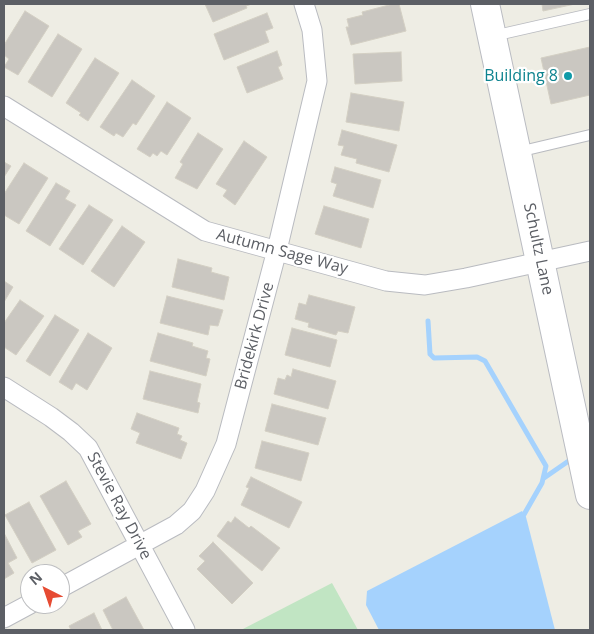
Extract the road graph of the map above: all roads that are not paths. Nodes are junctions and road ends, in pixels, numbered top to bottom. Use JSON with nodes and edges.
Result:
{"nodes":[{"id":1,"x":304,"y":4,"type":"edge"},
{"id":2,"x":485,"y":4,"type":"edge"},
{"id":3,"x":590,"y":14,"type":"edge"},
{"id":4,"x":492,"y":36,"type":"junction"},
{"id":5,"x":4,"y":106,"type":"edge"},
{"id":6,"x":590,"y":135,"type":"edge"},
{"id":7,"x":517,"y":152,"type":"junction"},
{"id":8,"x":277,"y":250,"type":"junction"},
{"id":9,"x":590,"y":252,"type":"edge"},
{"id":10,"x":541,"y":263,"type":"junction"},
{"id":11,"x":4,"y":387,"type":"edge"},
{"id":12,"x":590,"y":495,"type":"edge"},
{"id":13,"x":141,"y":545,"type":"junction"},
{"id":14,"x":70,"y":583,"type":"edge"},
{"id":15,"x":20,"y":609,"type":"edge"},
{"id":16,"x":4,"y":618,"type":"edge"},
{"id":17,"x":185,"y":630,"type":"edge"}],
"edges":[{"from":1,"to":8,"type":"street","name":"Bridekirk Drive"},
{"from":2,"to":4,"type":"street","name":"Schultz Lane"},
{"from":3,"to":4,"type":"lane"},
{"from":4,"to":7,"type":"street","name":"Schultz Lane"},
{"from":5,"to":8,"type":"street","name":"Autumn Sage Way"},
{"from":6,"to":7,"type":"lane"},
{"from":7,"to":10,"type":"street","name":"Schultz Lane"},
{"from":8,"to":10,"type":"street","name":"Autumn Sage Way"},
{"from":8,"to":13,"type":"street","name":"Bridekirk Drive"},
{"from":9,"to":10,"type":"street","name":"Autumn Sage Way"},
{"from":10,"to":12,"type":"street","name":"Schultz Lane"},
{"from":11,"to":13,"type":"street","name":"Stevie Ray Drive"},
{"from":13,"to":14,"type":"street","name":"Bridekirk Drive"},
{"from":13,"to":17,"type":"street","name":"Stevie Ray Drive"},
{"from":15,"to":16,"type":"street"}]}
